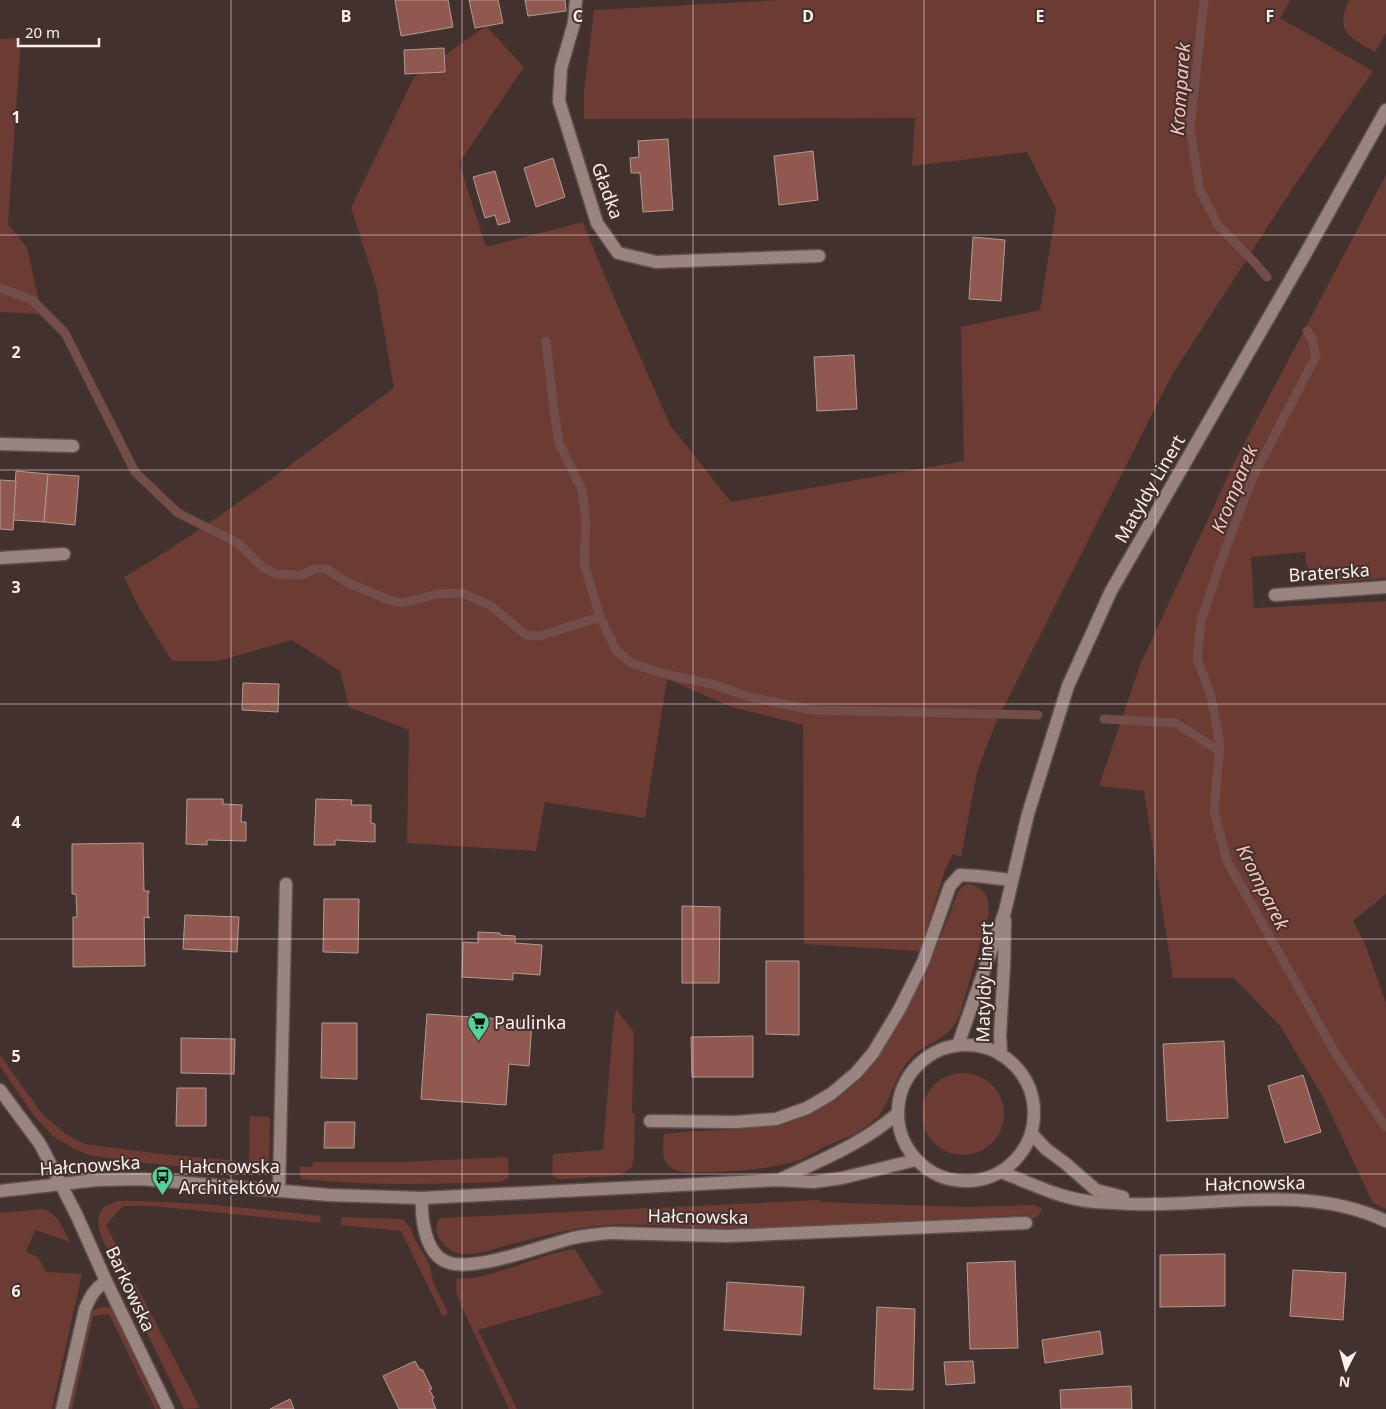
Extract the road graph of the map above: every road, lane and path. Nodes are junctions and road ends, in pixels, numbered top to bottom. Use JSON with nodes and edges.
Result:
{"nodes":[{"id":1,"x":576,"y":0,"type":"edge"},
{"id":2,"x":1386,"y":110,"type":"edge"},
{"id":3,"x":819,"y":256,"type":"dead end"},
{"id":4,"x":0,"y":444,"type":"edge"},
{"id":5,"x":73,"y":446,"type":"dead end"},
{"id":6,"x":64,"y":554,"type":"dead end"},
{"id":7,"x":0,"y":558,"type":"edge"},
{"id":8,"x":1386,"y":587,"type":"edge"},
{"id":9,"x":1275,"y":595,"type":"dead end"},
{"id":10,"x":1011,"y":880,"type":"junction"},
{"id":11,"x":286,"y":884,"type":"dead end"},
{"id":12,"x":1005,"y":911,"type":"junction"},
{"id":13,"x":958,"y":1045,"type":"junction"},
{"id":14,"x":1001,"y":1054,"type":"junction"},
{"id":15,"x":0,"y":1090,"type":"edge"},
{"id":16,"x":898,"y":1113,"type":"junction"},
{"id":17,"x":650,"y":1121,"type":"dead end"},
{"id":18,"x":1031,"y":1133,"type":"junction"},
{"id":19,"x":916,"y":1160,"type":"junction"},
{"id":20,"x":1001,"y":1172,"type":"junction"},
{"id":21,"x":779,"y":1180,"type":"junction"},
{"id":22,"x":61,"y":1184,"type":"junction"},
{"id":23,"x":279,"y":1190,"type":"junction"},
{"id":24,"x":0,"y":1191,"type":"edge"},
{"id":25,"x":422,"y":1198,"type":"junction"},
{"id":26,"x":1152,"y":1204,"type":"junction"},
{"id":27,"x":1386,"y":1220,"type":"edge"},
{"id":28,"x":1026,"y":1223,"type":"dead end"},
{"id":29,"x":106,"y":1281,"type":"junction"},
{"id":30,"x":62,"y":1409,"type":"edge"},
{"id":31,"x":168,"y":1409,"type":"edge"}],
"edges":[{"from":1,"to":3,"type":"street","name":"Gładka"},
{"from":2,"to":10,"type":"street","name":"Matyldy Linert"},
{"from":4,"to":5,"type":"street"},
{"from":6,"to":7,"type":"street"},
{"from":8,"to":9,"type":"street","name":"Braterska"},
{"from":10,"to":12,"type":"street","name":"Matyldy Linert"},
{"from":10,"to":17,"type":"street"},
{"from":11,"to":23,"type":"street"},
{"from":12,"to":13,"type":"street","name":"Matyldy Linert"},
{"from":12,"to":14,"type":"street","name":"Matyldy Linert"},
{"from":13,"to":14,"type":"street"},
{"from":13,"to":16,"type":"street"},
{"from":14,"to":18,"type":"street"},
{"from":15,"to":22,"type":"street","name":"Barkowska"},
{"from":16,"to":19,"type":"street"},
{"from":16,"to":21,"type":"street","name":"Hałcnowska"},
{"from":18,"to":20,"type":"street"},
{"from":18,"to":26,"type":"street","name":"Hałcnowska"},
{"from":19,"to":20,"type":"street"},
{"from":19,"to":21,"type":"street","name":"Hałcnowska"},
{"from":20,"to":26,"type":"street","name":"Hałcnowska"},
{"from":21,"to":25,"type":"street","name":"Hałcnowska"},
{"from":22,"to":23,"type":"street","name":"Hałcnowska"},
{"from":22,"to":24,"type":"street","name":"Hałcnowska"},
{"from":22,"to":29,"type":"street","name":"Barkowska"},
{"from":23,"to":25,"type":"street","name":"Hałcnowska"},
{"from":25,"to":28,"type":"street","name":"Hałcnowska"},
{"from":26,"to":27,"type":"street","name":"Hałcnowska"},
{"from":29,"to":30,"type":"street"},
{"from":29,"to":31,"type":"street","name":"Barkowska"}]}
